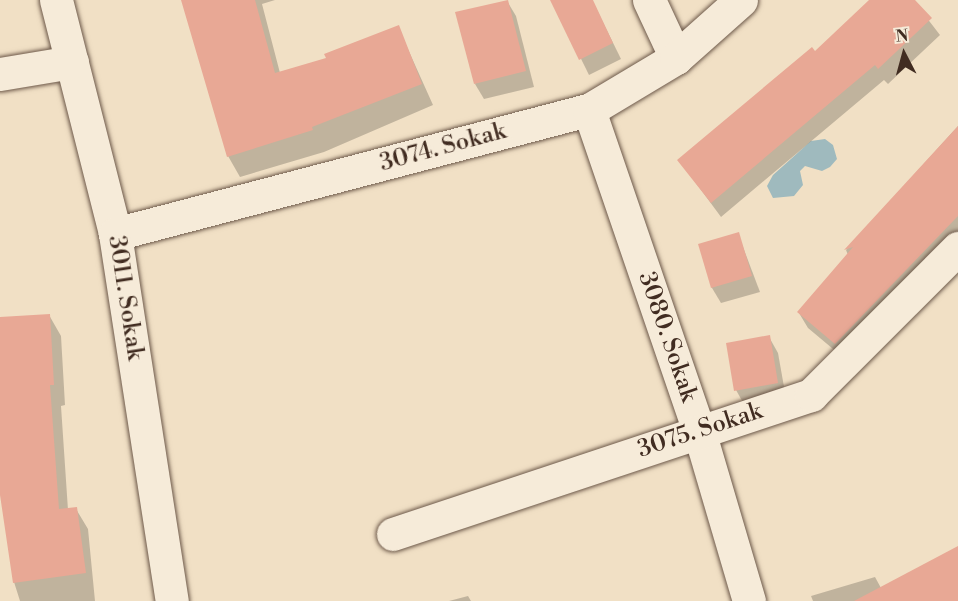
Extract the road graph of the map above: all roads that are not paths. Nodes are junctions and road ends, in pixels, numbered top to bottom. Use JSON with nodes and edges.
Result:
{"nodes":[{"id":1,"x":56,"y":0,"type":"edge"},
{"id":2,"x":649,"y":0,"type":"edge"},
{"id":3,"x":741,"y":0,"type":"edge"},
{"id":4,"x":676,"y":58,"type":"junction"},
{"id":5,"x":72,"y":62,"type":"junction"},
{"id":6,"x":0,"y":74,"type":"edge"},
{"id":7,"x":589,"y":110,"type":"junction"},
{"id":8,"x":115,"y":234,"type":"junction"},
{"id":9,"x":958,"y":248,"type":"edge"},
{"id":10,"x":699,"y":431,"type":"junction"},
{"id":11,"x":393,"y":534,"type":"dead end"},
{"id":12,"x":172,"y":601,"type":"edge"},
{"id":13,"x":749,"y":601,"type":"edge"}],
"edges":[{"from":1,"to":5,"type":"street","name":"3011. Sokak"},
{"from":2,"to":4,"type":"street"},
{"from":3,"to":4,"type":"street","name":"3074. Sokak"},
{"from":4,"to":7,"type":"street","name":"3074. Sokak"},
{"from":5,"to":6,"type":"street"},
{"from":5,"to":8,"type":"street","name":"3011. Sokak"},
{"from":7,"to":8,"type":"street","name":"3074. Sokak"},
{"from":7,"to":10,"type":"street","name":"3080. Sokak"},
{"from":8,"to":12,"type":"street","name":"3011. Sokak"},
{"from":9,"to":10,"type":"street","name":"3075. Sokak"},
{"from":10,"to":11,"type":"street","name":"3075. Sokak"},
{"from":10,"to":13,"type":"street","name":"3080. Sokak"}]}
